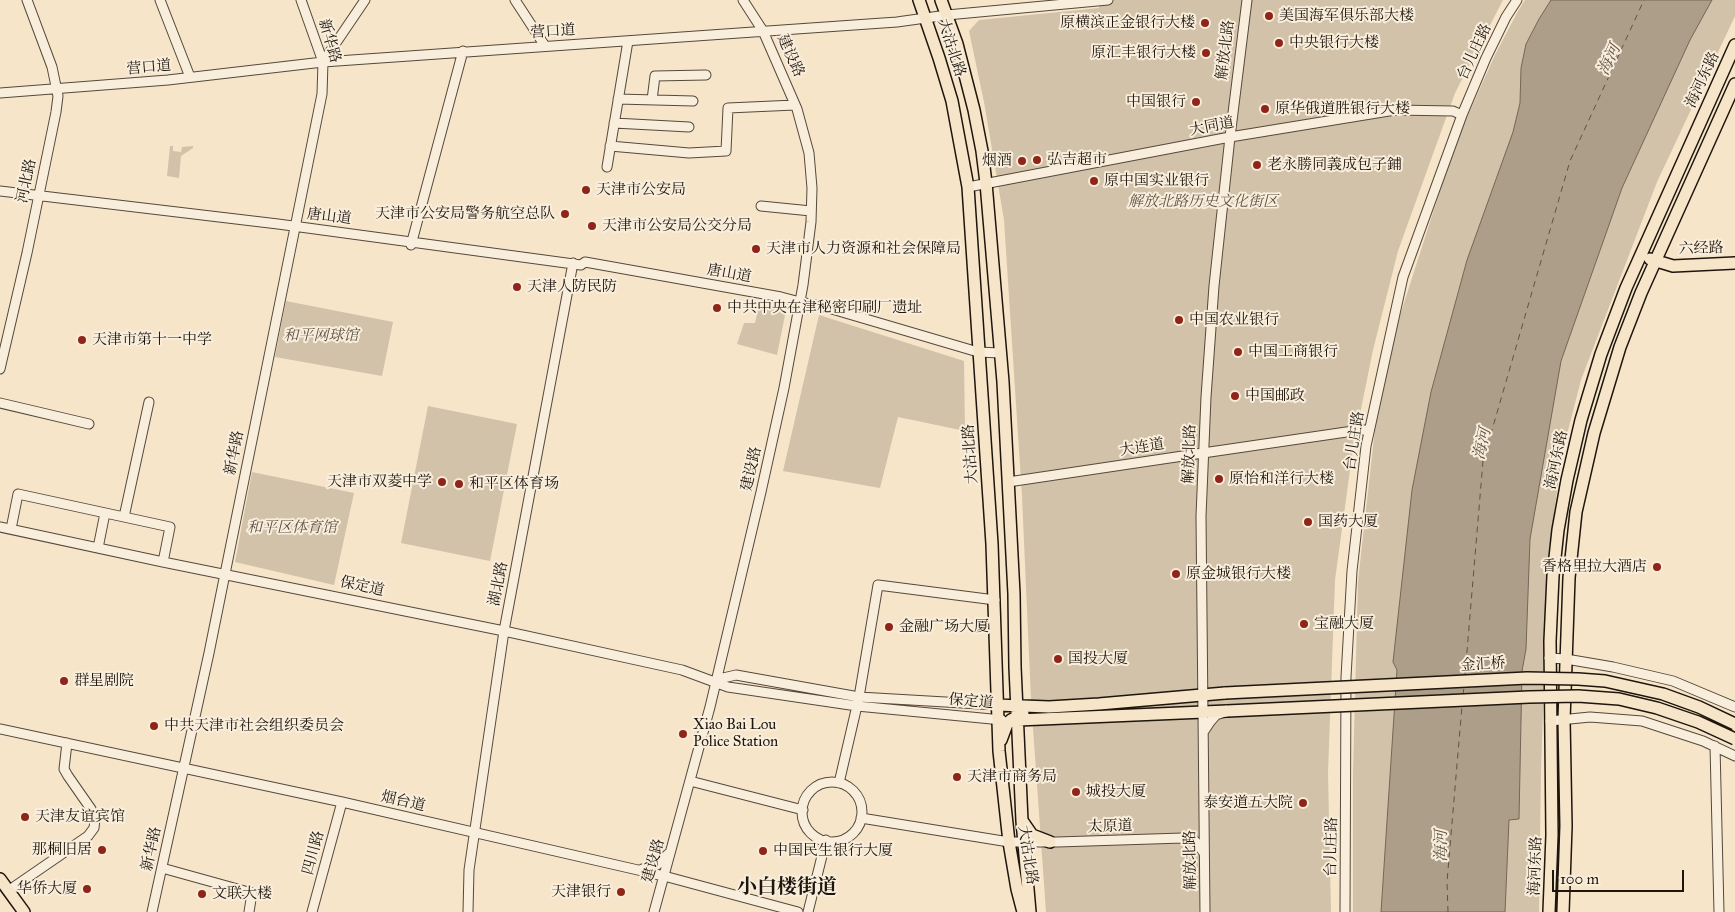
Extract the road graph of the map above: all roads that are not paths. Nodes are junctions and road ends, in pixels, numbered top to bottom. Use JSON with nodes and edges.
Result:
{"nodes":[{"id":1,"x":27,"y":0,"type":"edge"},
{"id":2,"x":160,"y":0,"type":"edge"},
{"id":3,"x":301,"y":0,"type":"edge"},
{"id":4,"x":365,"y":0,"type":"edge"},
{"id":5,"x":515,"y":0,"type":"edge"},
{"id":6,"x":743,"y":0,"type":"edge"},
{"id":7,"x":919,"y":0,"type":"edge"},
{"id":8,"x":941,"y":0,"type":"edge"},
{"id":9,"x":1094,"y":0,"type":"edge"},
{"id":10,"x":1108,"y":0,"type":"edge"},
{"id":11,"x":1247,"y":0,"type":"edge"},
{"id":12,"x":1517,"y":0,"type":"edge"},
{"id":13,"x":947,"y":15,"type":"junction"},
{"id":14,"x":926,"y":18,"type":"junction"},
{"id":15,"x":763,"y":30,"type":"junction"},
{"id":16,"x":628,"y":41,"type":"junction"},
{"id":17,"x":1735,"y":45,"type":"edge"},
{"id":18,"x":545,"y":46,"type":"junction"},
{"id":19,"x":463,"y":52,"type":"junction"},
{"id":20,"x":323,"y":62,"type":"junction"},
{"id":21,"x":706,"y":75,"type":"dead end"},
{"id":22,"x":190,"y":77,"type":"junction"},
{"id":23,"x":1735,"y":84,"type":"edge"},
{"id":24,"x":57,"y":89,"type":"junction"},
{"id":25,"x":0,"y":93,"type":"edge"},
{"id":26,"x":618,"y":98,"type":"junction"},
{"id":27,"x":652,"y":100,"type":"junction"},
{"id":28,"x":693,"y":101,"type":"dead end"},
{"id":29,"x":795,"y":105,"type":"junction"},
{"id":30,"x":1462,"y":114,"type":"junction"},
{"id":31,"x":614,"y":122,"type":"junction"},
{"id":32,"x":689,"y":128,"type":"dead end"},
{"id":33,"x":1230,"y":137,"type":"junction"},
{"id":34,"x":610,"y":146,"type":"junction"},
{"id":35,"x":607,"y":167,"type":"dead end"},
{"id":36,"x":986,"y":184,"type":"junction"},
{"id":37,"x":968,"y":187,"type":"junction"},
{"id":38,"x":0,"y":191,"type":"edge"},
{"id":39,"x":38,"y":194,"type":"junction"},
{"id":40,"x":761,"y":206,"type":"dead end"},
{"id":41,"x":811,"y":212,"type":"junction"},
{"id":42,"x":295,"y":227,"type":"junction"},
{"id":43,"x":291,"y":243,"type":"junction"},
{"id":44,"x":412,"y":244,"type":"junction"},
{"id":45,"x":1640,"y":254,"type":"junction"},
{"id":46,"x":1656,"y":261,"type":"junction"},
{"id":47,"x":1735,"y":263,"type":"edge"},
{"id":48,"x":572,"y":265,"type":"junction"},
{"id":49,"x":800,"y":302,"type":"junction"},
{"id":50,"x":978,"y":352,"type":"junction"},
{"id":51,"x":1000,"y":353,"type":"junction"},
{"id":52,"x":0,"y":370,"type":"edge"},
{"id":53,"x":149,"y":402,"type":"dead end"},
{"id":54,"x":0,"y":403,"type":"edge"},
{"id":55,"x":89,"y":424,"type":"dead end"},
{"id":56,"x":1369,"y":430,"type":"junction"},
{"id":57,"x":1203,"y":453,"type":"junction"},
{"id":58,"x":1008,"y":482,"type":"junction"},
{"id":59,"x":105,"y":513,"type":"junction"},
{"id":60,"x":124,"y":517,"type":"junction"},
{"id":61,"x":0,"y":527,"type":"edge"},
{"id":62,"x":11,"y":529,"type":"junction"},
{"id":63,"x":98,"y":548,"type":"junction"},
{"id":64,"x":163,"y":562,"type":"junction"},
{"id":65,"x":225,"y":574,"type":"junction"},
{"id":66,"x":994,"y":600,"type":"junction"},
{"id":67,"x":504,"y":632,"type":"junction"},
{"id":68,"x":1549,"y":658,"type":"junction"},
{"id":69,"x":1566,"y":659,"type":"junction"},
{"id":70,"x":997,"y":674,"type":"junction"},
{"id":71,"x":1016,"y":680,"type":"junction"},
{"id":72,"x":716,"y":682,"type":"junction"},
{"id":73,"x":1203,"y":696,"type":"junction"},
{"id":74,"x":858,"y":702,"type":"junction"},
{"id":75,"x":997,"y":705,"type":"junction"},
{"id":76,"x":1049,"y":707,"type":"junction"},
{"id":77,"x":1735,"y":707,"type":"edge"},
{"id":78,"x":1227,"y":711,"type":"junction"},
{"id":79,"x":1017,"y":713,"type":"junction"},
{"id":80,"x":1203,"y":713,"type":"junction"},
{"id":81,"x":998,"y":720,"type":"junction"},
{"id":82,"x":1564,"y":720,"type":"junction"},
{"id":83,"x":1550,"y":721,"type":"junction"},
{"id":84,"x":1735,"y":724,"type":"edge"},
{"id":85,"x":0,"y":729,"type":"edge"},
{"id":86,"x":1203,"y":736,"type":"junction"},
{"id":87,"x":1733,"y":739,"type":"edge"},
{"id":88,"x":67,"y":743,"type":"junction"},
{"id":89,"x":1715,"y":746,"type":"junction"},
{"id":90,"x":999,"y":751,"type":"junction"},
{"id":91,"x":1735,"y":756,"type":"edge"},
{"id":92,"x":183,"y":768,"type":"junction"},
{"id":93,"x":690,"y":781,"type":"junction"},
{"id":94,"x":840,"y":783,"type":"junction"},
{"id":95,"x":342,"y":802,"type":"junction"},
{"id":96,"x":803,"y":810,"type":"junction"},
{"id":97,"x":861,"y":818,"type":"junction"},
{"id":98,"x":1022,"y":820,"type":"junction"},
{"id":99,"x":475,"y":833,"type":"junction"},
{"id":100,"x":826,"y":840,"type":"junction"},
{"id":101,"x":1009,"y":842,"type":"junction"},
{"id":102,"x":1024,"y":842,"type":"junction"},
{"id":103,"x":1050,"y":842,"type":"junction"},
{"id":104,"x":673,"y":845,"type":"junction"},
{"id":105,"x":1205,"y":854,"type":"junction"},
{"id":106,"x":162,"y":868,"type":"junction"},
{"id":107,"x":633,"y":869,"type":"junction"},
{"id":108,"x":664,"y":876,"type":"junction"},
{"id":109,"x":0,"y":879,"type":"edge"},
{"id":110,"x":8,"y":891,"type":"junction"},
{"id":111,"x":24,"y":912,"type":"edge"},
{"id":112,"x":152,"y":912,"type":"edge"},
{"id":113,"x":248,"y":912,"type":"edge"},
{"id":114,"x":312,"y":912,"type":"edge"},
{"id":115,"x":468,"y":912,"type":"edge"},
{"id":116,"x":654,"y":912,"type":"edge"},
{"id":117,"x":798,"y":912,"type":"edge"},
{"id":118,"x":808,"y":912,"type":"edge"},
{"id":119,"x":1023,"y":912,"type":"edge"},
{"id":120,"x":1030,"y":912,"type":"edge"},
{"id":121,"x":1205,"y":912,"type":"edge"},
{"id":122,"x":1345,"y":912,"type":"edge"},
{"id":123,"x":1549,"y":912,"type":"edge"},
{"id":124,"x":1563,"y":912,"type":"edge"},
{"id":125,"x":1719,"y":912,"type":"edge"}],
"edges":[{"from":1,"to":24,"type":"street","name":"河北路"},
{"from":2,"to":22,"type":"street"},
{"from":3,"to":20,"type":"street","name":"新华路"},
{"from":4,"to":20,"type":"street"},
{"from":5,"to":18,"type":"street"},
{"from":6,"to":15,"type":"street","name":"建设路"},
{"from":7,"to":14,"type":"main road","name":"大沽北路"},
{"from":8,"to":13,"type":"main road","name":"大沽北路"},
{"from":9,"to":10,"type":"street","name":"营口道"},
{"from":9,"to":13,"type":"street","name":"营口道"},
{"from":11,"to":33,"type":"street","name":"解放北路"},
{"from":12,"to":30,"type":"street","name":"台儿庄路"},
{"from":13,"to":14,"type":"street","name":"营口道"},
{"from":13,"to":36,"type":"main road","name":"大沽北路"},
{"from":14,"to":15,"type":"street","name":"营口道"},
{"from":14,"to":37,"type":"main road","name":"大沽北路"},
{"from":15,"to":16,"type":"street","name":"营口道"},
{"from":15,"to":29,"type":"street","name":"建设路"},
{"from":16,"to":18,"type":"street","name":"营口道"},
{"from":16,"to":26,"type":"street"},
{"from":17,"to":45,"type":"main road","name":"海河东路"},
{"from":18,"to":19,"type":"street","name":"营口道"},
{"from":19,"to":20,"type":"street","name":"营口道"},
{"from":19,"to":44,"type":"street"},
{"from":20,"to":22,"type":"street","name":"营口道"},
{"from":20,"to":42,"type":"street","name":"新华路"},
{"from":21,"to":27,"type":"street"},
{"from":22,"to":24,"type":"street","name":"营口道"},
{"from":23,"to":46,"type":"main road","name":"海河东路"},
{"from":24,"to":25,"type":"street","name":"营口道"},
{"from":24,"to":39,"type":"street","name":"河北路"},
{"from":26,"to":27,"type":"street"},
{"from":26,"to":31,"type":"street"},
{"from":27,"to":28,"type":"street"},
{"from":29,"to":34,"type":"street"},
{"from":29,"to":41,"type":"street","name":"建设路"},
{"from":30,"to":33,"type":"street","name":"大同道"},
{"from":30,"to":56,"type":"street","name":"台儿庄路"},
{"from":31,"to":32,"type":"street"},
{"from":31,"to":34,"type":"street"},
{"from":33,"to":36,"type":"street","name":"大同道"},
{"from":33,"to":57,"type":"street","name":"解放北路"},
{"from":34,"to":35,"type":"street"},
{"from":36,"to":37,"type":"street","name":"大同道"},
{"from":36,"to":51,"type":"main road","name":"大沽北路"},
{"from":37,"to":50,"type":"main road","name":"大沽北路"},
{"from":38,"to":39,"type":"street","name":"唐山道"},
{"from":39,"to":42,"type":"street","name":"唐山道"},
{"from":39,"to":52,"type":"street","name":"河北路"},
{"from":40,"to":41,"type":"street"},
{"from":41,"to":49,"type":"street","name":"建设路"},
{"from":42,"to":43,"type":"street","name":"新华路"},
{"from":42,"to":44,"type":"street","name":"唐山道"},
{"from":43,"to":44,"type":"street","name":"唐山道"},
{"from":43,"to":65,"type":"street","name":"新华路"},
{"from":44,"to":48,"type":"street","name":"唐山道"},
{"from":45,"to":46,"type":"main road","name":"六经路"},
{"from":45,"to":68,"type":"main road","name":"海河东路"},
{"from":46,"to":47,"type":"main road","name":"六经路"},
{"from":46,"to":69,"type":"main road","name":"海河东路"},
{"from":48,"to":49,"type":"street","name":"唐山道"},
{"from":48,"to":67,"type":"street","name":"湖北路"},
{"from":49,"to":50,"type":"street","name":"唐山道"},
{"from":49,"to":72,"type":"street","name":"建设路"},
{"from":50,"to":51,"type":"street","name":"唐山道"},
{"from":50,"to":66,"type":"main road","name":"大沽北路"},
{"from":51,"to":58,"type":"main road","name":"大沽北路"},
{"from":53,"to":60,"type":"street"},
{"from":54,"to":55,"type":"street"},
{"from":56,"to":57,"type":"street","name":"大连道"},
{"from":56,"to":122,"type":"street","name":"台儿庄路"},
{"from":57,"to":58,"type":"street","name":"大连道"},
{"from":57,"to":73,"type":"street","name":"解放北路"},
{"from":58,"to":71,"type":"main road","name":"大沽北路"},
{"from":59,"to":60,"type":"street"},
{"from":59,"to":62,"type":"street"},
{"from":59,"to":63,"type":"street"},
{"from":60,"to":64,"type":"street"},
{"from":61,"to":62,"type":"street","name":"保定道"},
{"from":62,"to":63,"type":"street","name":"保定道"},
{"from":63,"to":64,"type":"street","name":"保定道"},
{"from":64,"to":65,"type":"street","name":"保定道"},
{"from":65,"to":67,"type":"street","name":"保定道"},
{"from":65,"to":92,"type":"street","name":"新华路"},
{"from":66,"to":70,"type":"main road","name":"大沽北路"},
{"from":66,"to":74,"type":"street"},
{"from":67,"to":72,"type":"street","name":"保定道"},
{"from":67,"to":99,"type":"street","name":"湖北路"},
{"from":68,"to":69,"type":"street"},
{"from":68,"to":83,"type":"main road","name":"海河东路"},
{"from":69,"to":77,"type":"street"},
{"from":69,"to":82,"type":"main road","name":"海河东路"},
{"from":70,"to":75,"type":"main road","name":"大沽北路"},
{"from":70,"to":79,"type":"main road"},
{"from":71,"to":76,"type":"main road"},
{"from":71,"to":79,"type":"main road","name":"大沽北路"},
{"from":72,"to":74,"type":"street","name":"保定道"},
{"from":72,"to":74,"type":"street","name":"保定道"},
{"from":72,"to":93,"type":"street","name":"建设路"},
{"from":73,"to":76,"type":"main road","name":"保定道"},
{"from":73,"to":80,"type":"street","name":"解放北路"},
{"from":73,"to":84,"type":"main road","name":"金汇桥","bridge":true},
{"from":74,"to":75,"type":"street","name":"保定道"},
{"from":74,"to":81,"type":"street","name":"保定道"},
{"from":74,"to":94,"type":"street"},
{"from":75,"to":79,"type":"main road","name":"保定道"},
{"from":75,"to":81,"type":"main road","name":"大沽北路"},
{"from":76,"to":79,"type":"main road","name":"保定道"},
{"from":78,"to":80,"type":"main road"},
{"from":78,"to":86,"type":"street"},
{"from":78,"to":87,"type":"main road","bridge":true},
{"from":79,"to":80,"type":"main road"},
{"from":79,"to":81,"type":"street","name":"保定道"},
{"from":79,"to":90,"type":"main road"},
{"from":79,"to":98,"type":"main road","name":"大沽北路"},
{"from":80,"to":86,"type":"street","name":"解放北路"},
{"from":81,"to":90,"type":"main road","name":"大沽北路"},
{"from":82,"to":83,"type":"street"},
{"from":82,"to":89,"type":"street"},
{"from":82,"to":124,"type":"main road","name":"海河东路"},
{"from":83,"to":123,"type":"main road","name":"海河东路"},
{"from":85,"to":88,"type":"street","name":"烟台道"},
{"from":86,"to":105,"type":"street","name":"解放北路"},
{"from":88,"to":92,"type":"street","name":"烟台道"},
{"from":88,"to":110,"type":"street"},
{"from":89,"to":91,"type":"street"},
{"from":89,"to":125,"type":"street"},
{"from":90,"to":101,"type":"main road","name":"大沽北路"},
{"from":92,"to":95,"type":"street","name":"烟台道"},
{"from":92,"to":106,"type":"street","name":"新华路"},
{"from":93,"to":96,"type":"street"},
{"from":93,"to":104,"type":"street","name":"建设路"},
{"from":94,"to":96,"type":"street"},
{"from":94,"to":97,"type":"street"},
{"from":95,"to":99,"type":"street","name":"烟台道"},
{"from":95,"to":114,"type":"street","name":"四川路"},
{"from":96,"to":100,"type":"street"},
{"from":97,"to":100,"type":"street"},
{"from":97,"to":101,"type":"street","name":"太原道"},
{"from":98,"to":102,"type":"main road","name":"大沽北路"},
{"from":98,"to":103,"type":"main road"},
{"from":99,"to":107,"type":"street","name":"烟台道"},
{"from":99,"to":115,"type":"street","name":"湖北路"},
{"from":100,"to":118,"type":"street"},
{"from":101,"to":102,"type":"street","name":"太原道"},
{"from":101,"to":119,"type":"main road","name":"大沽北路"},
{"from":102,"to":103,"type":"street","name":"太原道"},
{"from":102,"to":120,"type":"main road","name":"大沽北路"},
{"from":103,"to":105,"type":"street","name":"太原道"},
{"from":104,"to":107,"type":"street"},
{"from":104,"to":108,"type":"street","name":"建设路"},
{"from":105,"to":121,"type":"street","name":"解放北路"},
{"from":106,"to":112,"type":"street","name":"新华路"},
{"from":106,"to":113,"type":"street"},
{"from":107,"to":108,"type":"street","name":"烟台道"},
{"from":108,"to":116,"type":"street","name":"建设路"},
{"from":108,"to":117,"type":"street","name":"烟台道"},
{"from":109,"to":110,"type":"main road"},
{"from":110,"to":111,"type":"main road"}]}
